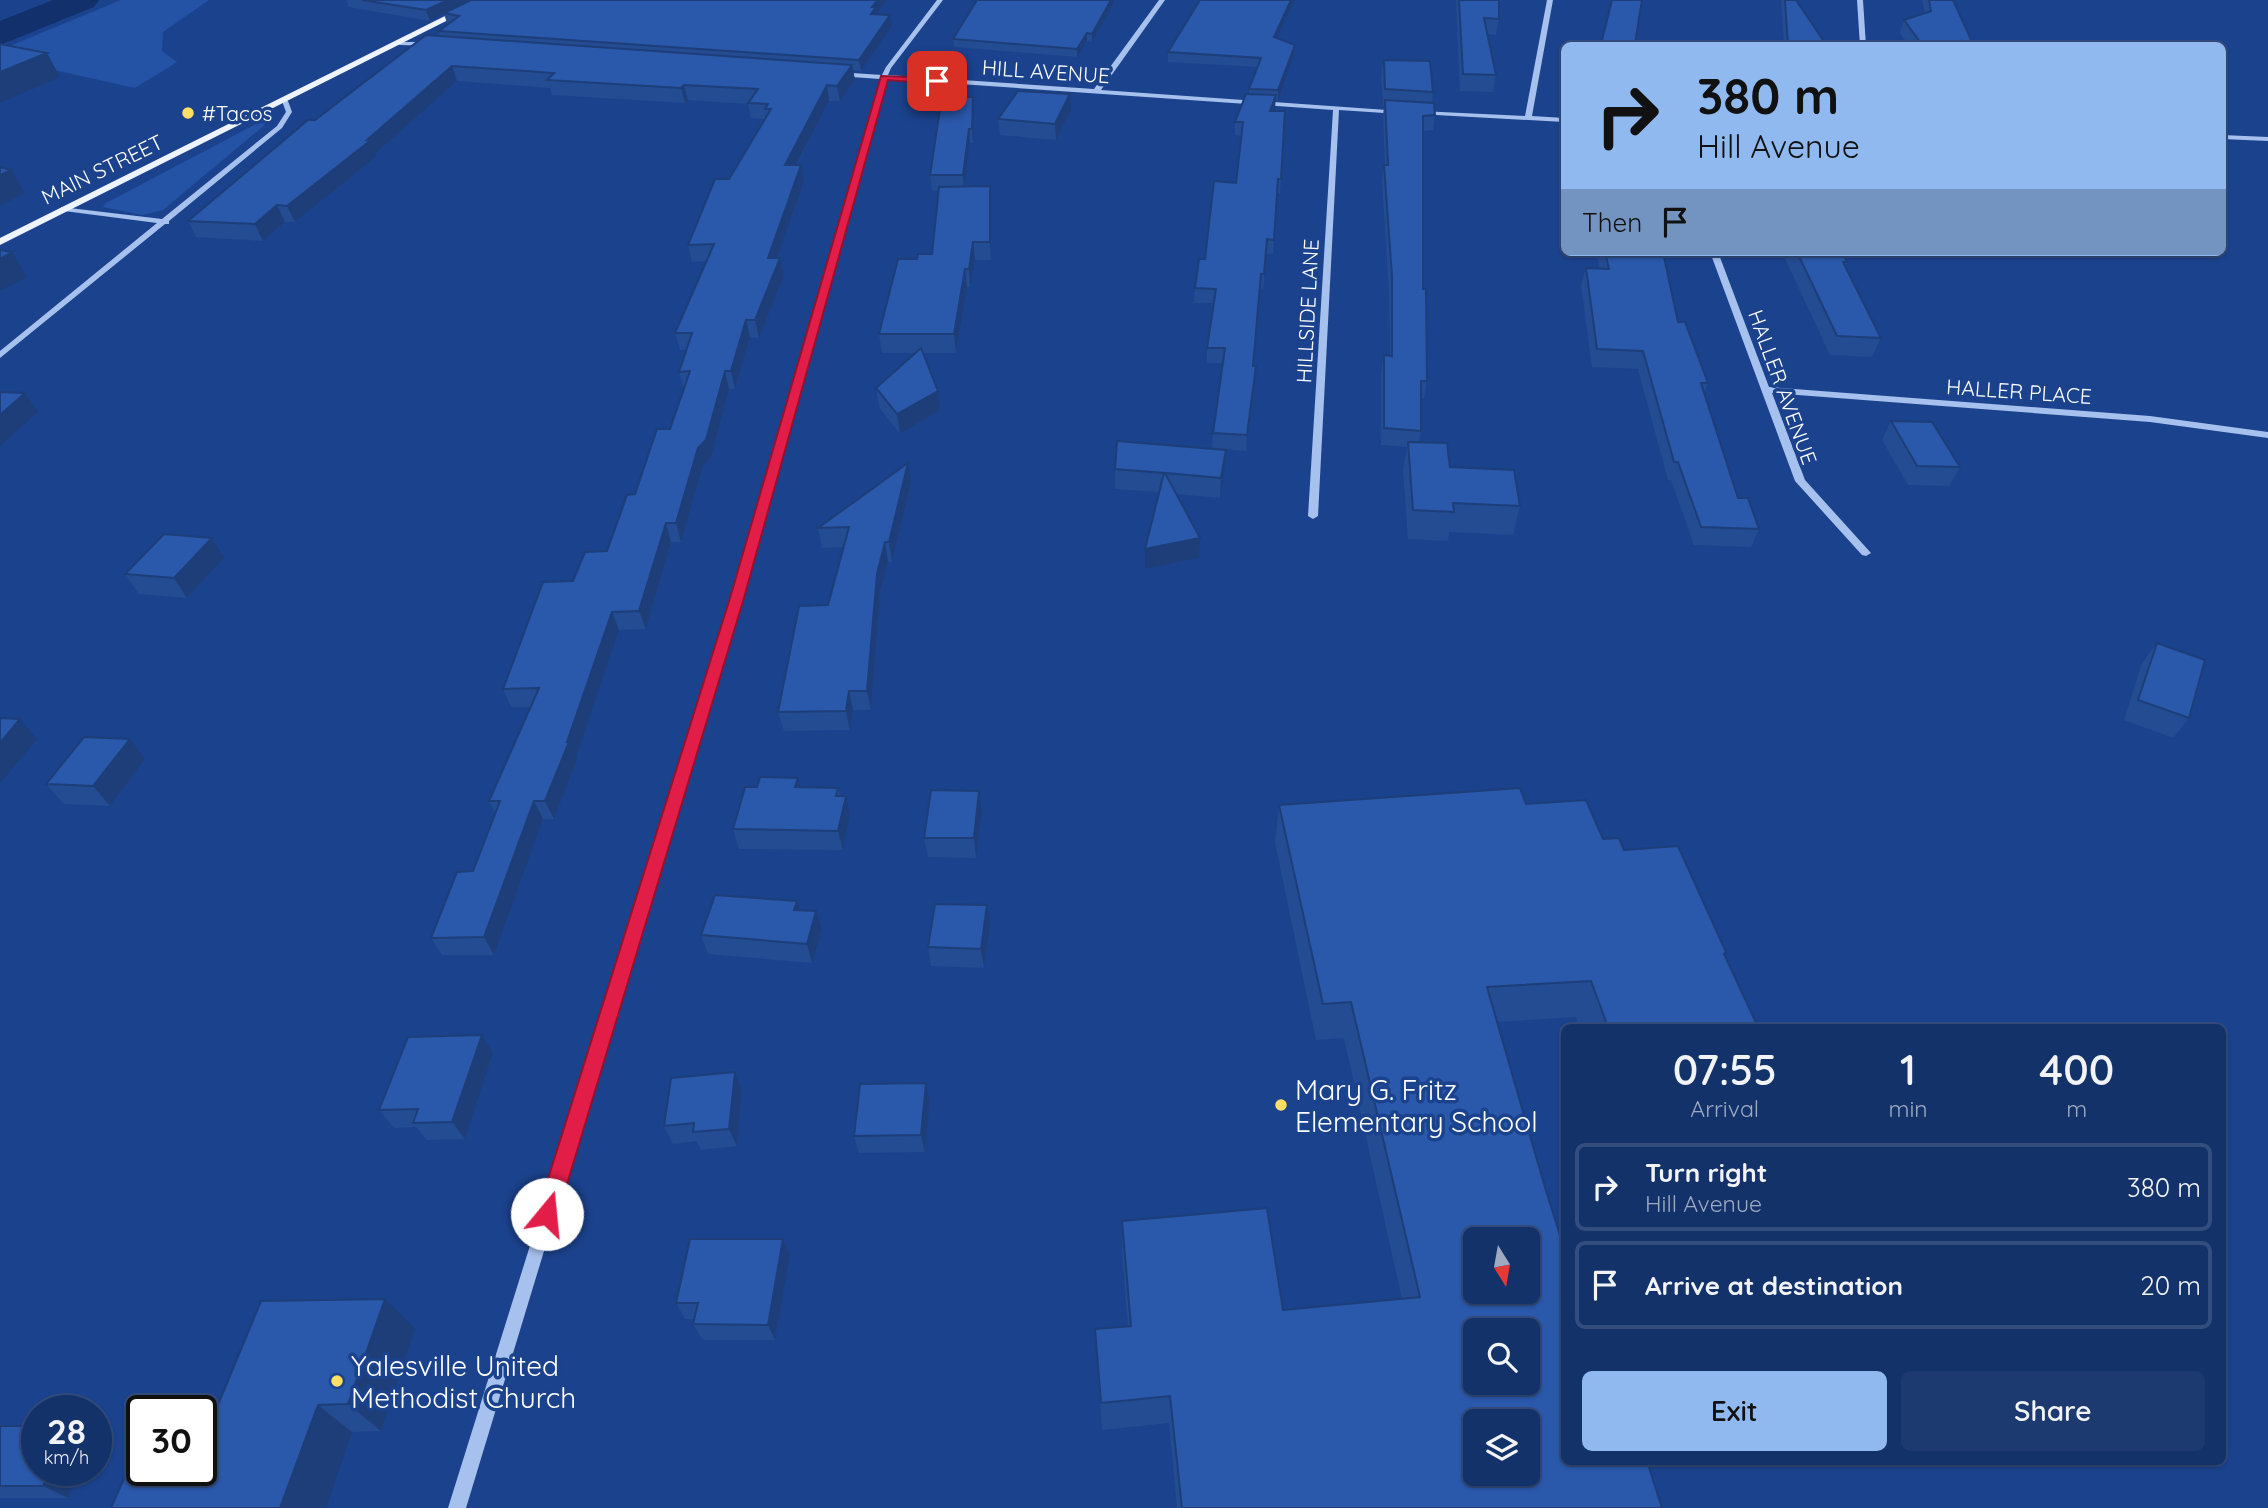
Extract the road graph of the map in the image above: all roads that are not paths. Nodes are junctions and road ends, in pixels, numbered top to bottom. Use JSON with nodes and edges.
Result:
{"nodes":[{"id":1,"x":484,"y":0,"type":"edge"},
{"id":2,"x":940,"y":0,"type":"edge"},
{"id":3,"x":1162,"y":0,"type":"edge"},
{"id":4,"x":1550,"y":0,"type":"edge"},
{"id":5,"x":1860,"y":0,"type":"edge"},
{"id":6,"x":1863,"y":42,"type":"edge"},
{"id":7,"x":400,"y":43,"type":"junction"},
{"id":8,"x":445,"y":45,"type":"edge"},
{"id":9,"x":830,"y":73,"type":"edge"},
{"id":10,"x":884,"y":77,"type":"junction"},
{"id":11,"x":1096,"y":92,"type":"junction"},
{"id":12,"x":285,"y":101,"type":"junction"},
{"id":13,"x":1336,"y":109,"type":"junction"},
{"id":14,"x":1528,"y":119,"type":"junction"},
{"id":15,"x":1561,"y":120,"type":"edge"},
{"id":16,"x":2226,"y":138,"type":"edge"},
{"id":17,"x":2268,"y":138,"type":"edge"},
{"id":18,"x":64,"y":209,"type":"junction"},
{"id":19,"x":166,"y":222,"type":"junction"},
{"id":20,"x":0,"y":242,"type":"edge"},
{"id":21,"x":1716,"y":256,"type":"edge"},
{"id":22,"x":0,"y":355,"type":"edge"},
{"id":23,"x":1766,"y":390,"type":"junction"},
{"id":24,"x":2268,"y":436,"type":"edge"},
{"id":25,"x":1313,"y":516,"type":"dead end"},
{"id":26,"x":1866,"y":553,"type":"dead end"},
{"id":27,"x":457,"y":1508,"type":"edge"}],
"edges":[{"from":1,"to":7,"type":"main road","name":"MAIN STREET"},
{"from":2,"to":10,"type":"street"},
{"from":3,"to":11,"type":"street"},
{"from":4,"to":14,"type":"street"},
{"from":5,"to":6,"type":"street"},
{"from":7,"to":8,"type":"street"},
{"from":7,"to":12,"type":"main road","name":"MAIN STREET"},
{"from":9,"to":10,"type":"street","name":"HILL AVENUE"},
{"from":10,"to":11,"type":"street","name":"HILL AVENUE"},
{"from":10,"to":27,"type":"street"},
{"from":11,"to":13,"type":"street","name":"HILL AVENUE"},
{"from":12,"to":18,"type":"main road","name":"MAIN STREET"},
{"from":12,"to":19,"type":"street"},
{"from":13,"to":14,"type":"street","name":"HILL AVENUE"},
{"from":13,"to":25,"type":"street","name":"HILLSIDE LANE"},
{"from":14,"to":15,"type":"street","name":"HILL AVENUE"},
{"from":16,"to":17,"type":"street"},
{"from":18,"to":19,"type":"street"},
{"from":18,"to":20,"type":"main road","name":"MAIN STREET"},
{"from":19,"to":22,"type":"street"},
{"from":21,"to":23,"type":"street","name":"HALLER AVENUE"},
{"from":23,"to":24,"type":"street","name":"HALLER PLACE"},
{"from":23,"to":26,"type":"street","name":"HALLER AVENUE"}]}
